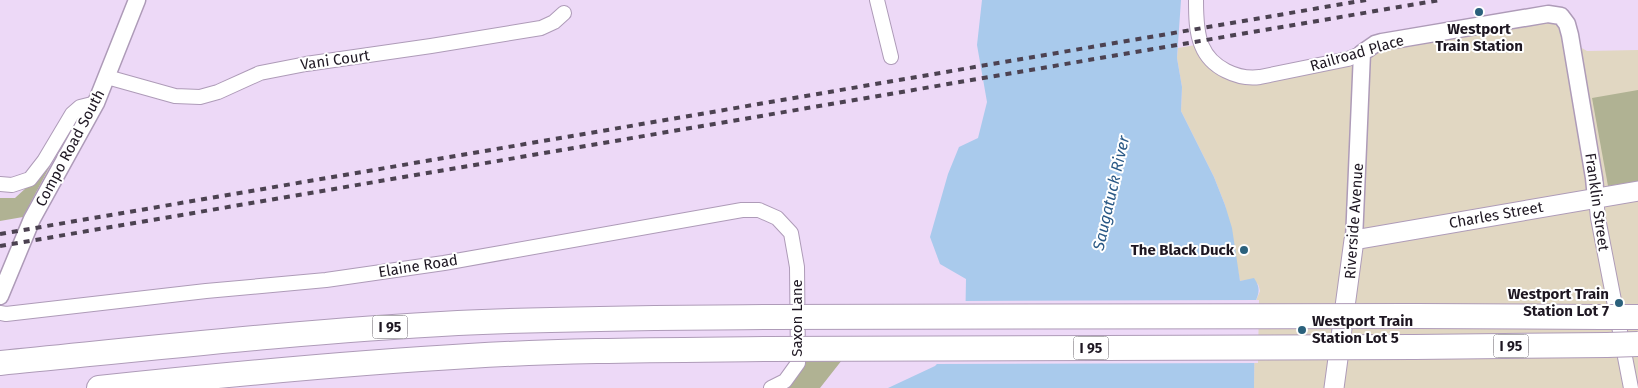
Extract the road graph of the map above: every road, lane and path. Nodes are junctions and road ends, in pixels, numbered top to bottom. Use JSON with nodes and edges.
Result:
{"nodes":[{"id":1,"x":137,"y":0,"type":"edge"},
{"id":2,"x":877,"y":0,"type":"edge"},
{"id":3,"x":1196,"y":4,"type":"edge"},
{"id":4,"x":564,"y":13,"type":"dead end"},
{"id":5,"x":1561,"y":16,"type":"joint"},
{"id":6,"x":1362,"y":53,"type":"junction"},
{"id":7,"x":891,"y":57,"type":"dead end"},
{"id":8,"x":107,"y":77,"type":"junction"},
{"id":9,"x":96,"y":103,"type":"junction"},
{"id":10,"x":0,"y":184,"type":"edge"},
{"id":11,"x":1638,"y":191,"type":"edge"},
{"id":12,"x":1596,"y":198,"type":"junction"},
{"id":13,"x":1354,"y":240,"type":"junction"},
{"id":14,"x":797,"y":267,"type":"joint"},
{"id":15,"x":0,"y":296,"type":"edge"},
{"id":16,"x":0,"y":313,"type":"edge"},
{"id":17,"x":1638,"y":317,"type":"edge"},
{"id":18,"x":1638,"y":344,"type":"edge"},
{"id":19,"x":6,"y":363,"type":"edge"},
{"id":20,"x":99,"y":388,"type":"edge"},
{"id":21,"x":771,"y":388,"type":"edge"},
{"id":22,"x":1334,"y":388,"type":"edge"},
{"id":23,"x":1631,"y":388,"type":"edge"}],
"edges":[{"from":1,"to":8,"type":"street","name":"Compo Road South"},
{"from":2,"to":7,"type":"street"},
{"from":3,"to":6,"type":"street","name":"Railroad Place"},
{"from":4,"to":8,"type":"street","name":"Vani Court"},
{"from":5,"to":6,"type":"street","name":"Railroad Place"},
{"from":5,"to":12,"type":"street","name":"Franklin Street"},
{"from":6,"to":13,"type":"street","name":"Riverside Avenue"},
{"from":8,"to":9,"type":"street","name":"Compo Road South"},
{"from":9,"to":10,"type":"street"},
{"from":9,"to":15,"type":"street","name":"Compo Road South"},
{"from":11,"to":12,"type":"main road","name":"Charles Street"},
{"from":12,"to":13,"type":"main road","name":"Charles Street"},
{"from":12,"to":23,"type":"street","name":"Franklin Street"},
{"from":13,"to":22,"type":"main road","name":"Riverside Avenue"},
{"from":14,"to":16,"type":"street","name":"Elaine Road"},
{"from":14,"to":21,"type":"street","name":"Saxon Lane"},
{"from":17,"to":19,"type":"highway","number":"I 95","bridge":true},
{"from":18,"to":20,"type":"highway","number":"I 95","bridge":true}]}
